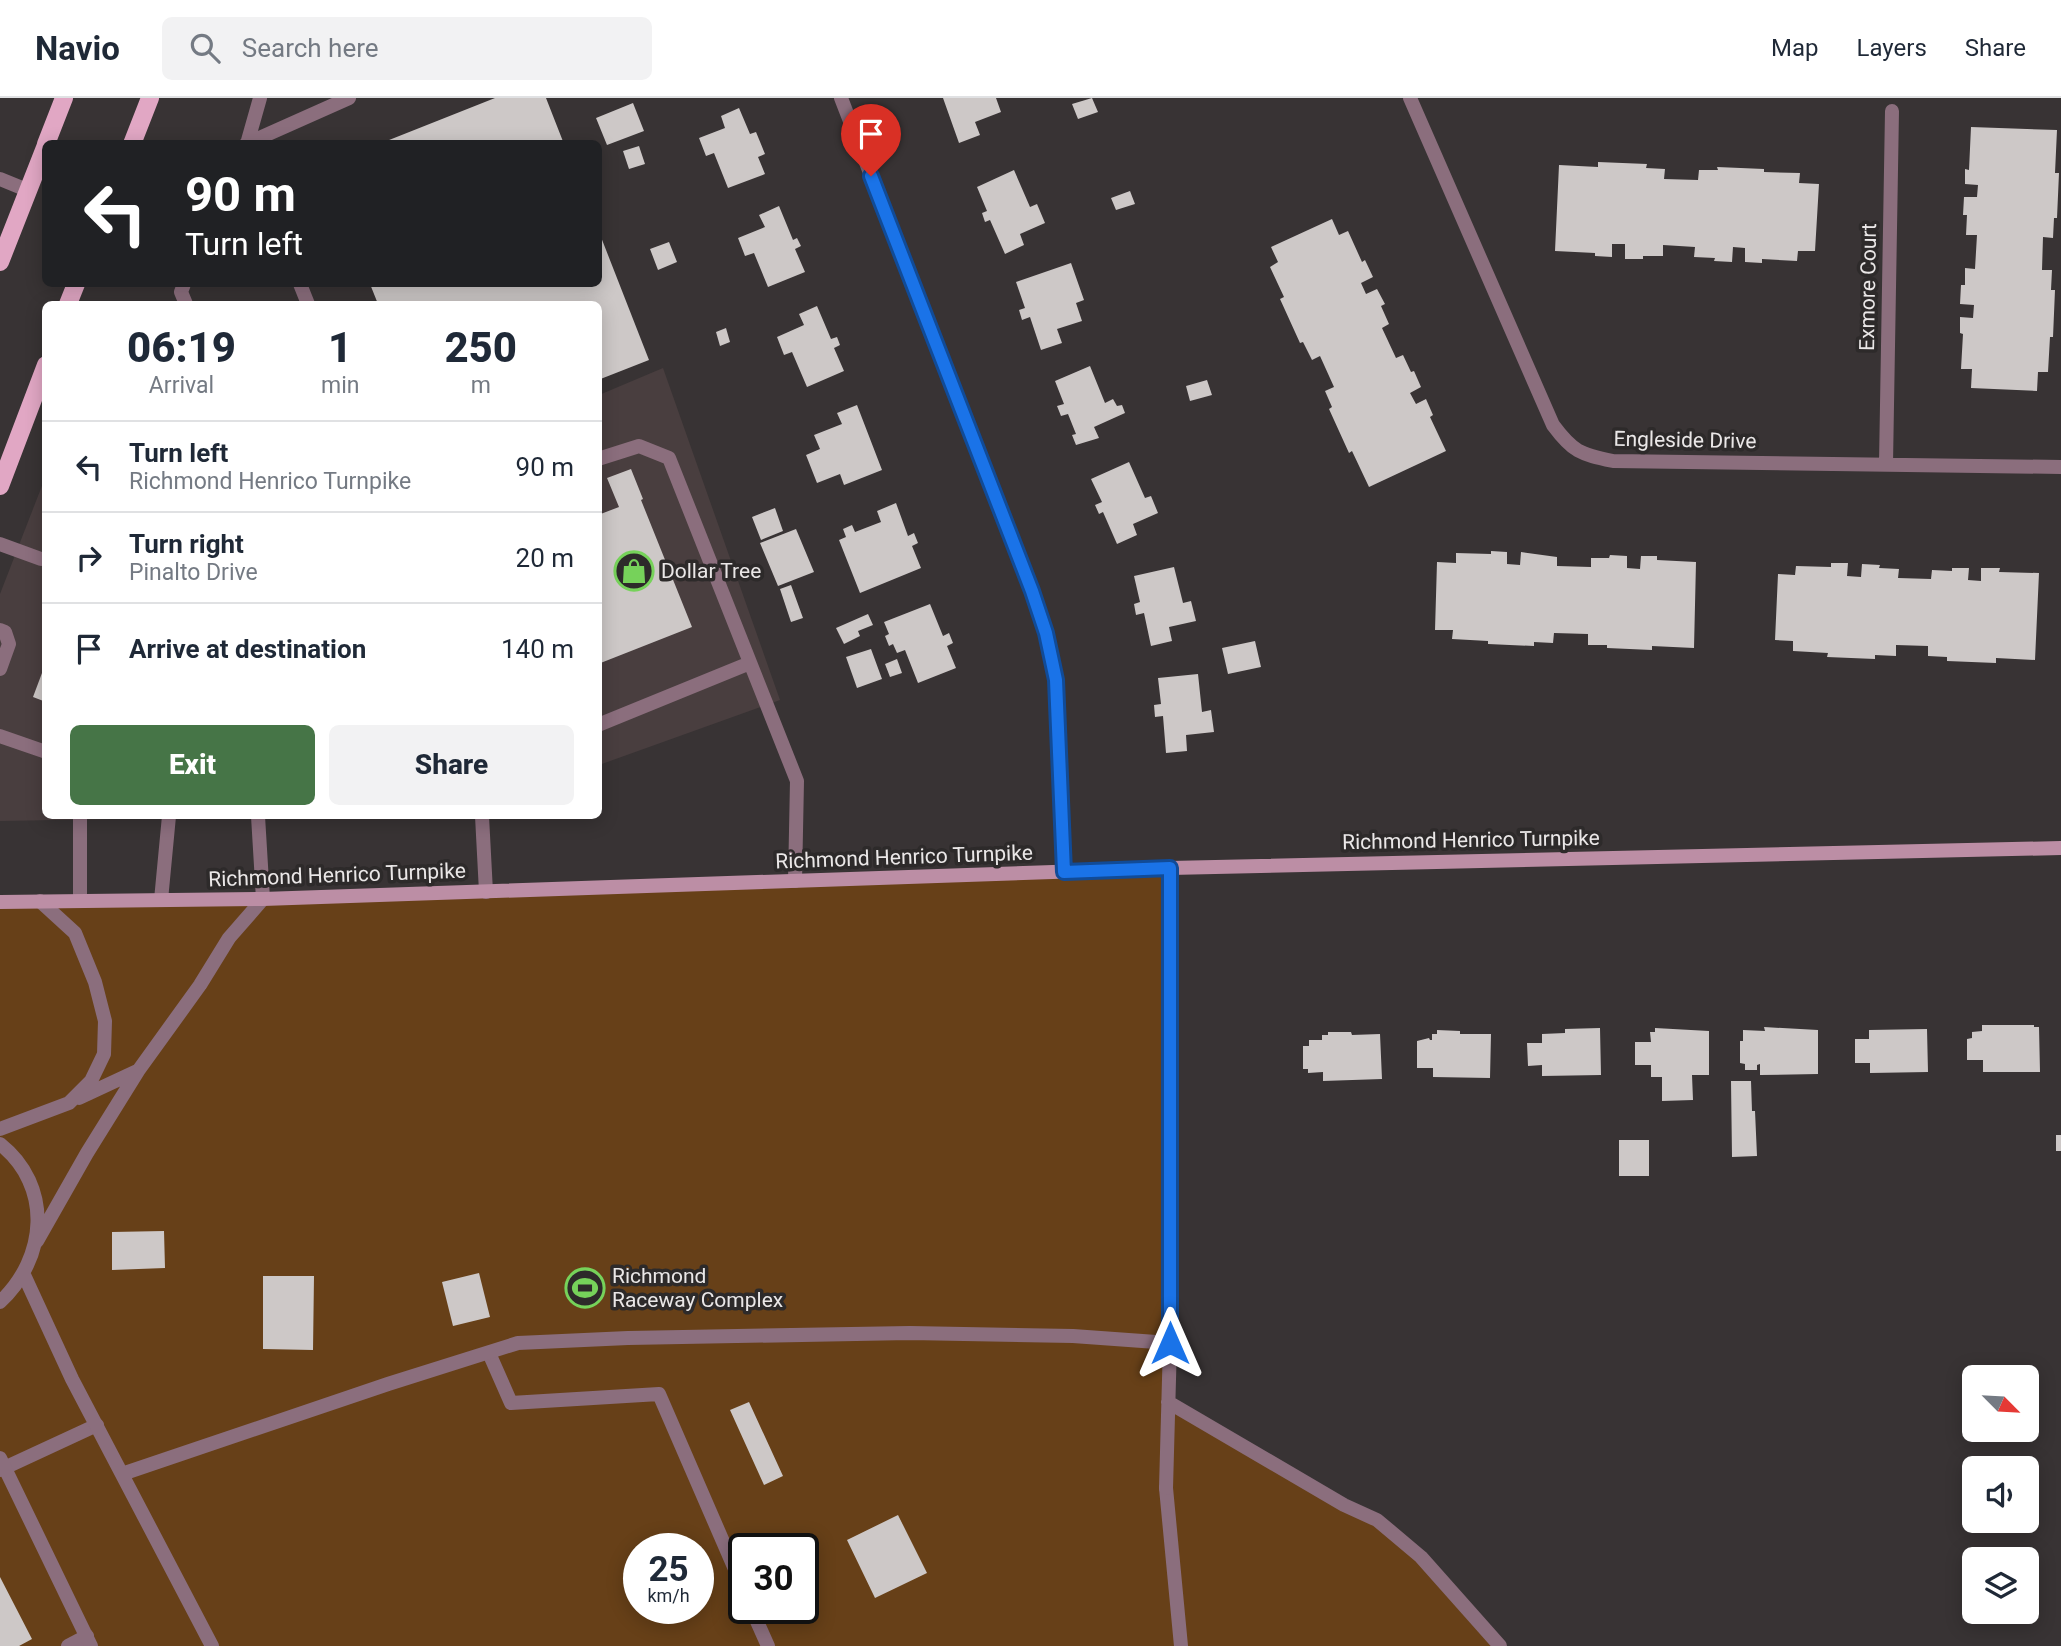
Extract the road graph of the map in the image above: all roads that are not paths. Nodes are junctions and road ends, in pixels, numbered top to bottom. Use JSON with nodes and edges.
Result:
{"nodes":[{"id":1,"x":64,"y":98,"type":"edge"},
{"id":2,"x":150,"y":98,"type":"edge"},
{"id":3,"x":261,"y":98,"type":"edge"},
{"id":4,"x":349,"y":98,"type":"edge"},
{"id":5,"x":841,"y":98,"type":"edge"},
{"id":6,"x":1410,"y":98,"type":"edge"},
{"id":7,"x":1892,"y":111,"type":"dead end"},
{"id":8,"x":48,"y":140,"type":"edge"},
{"id":9,"x":134,"y":140,"type":"edge"},
{"id":10,"x":247,"y":140,"type":"edge"},
{"id":11,"x":253,"y":140,"type":"edge"},
{"id":12,"x":42,"y":154,"type":"edge"},
{"id":13,"x":0,"y":179,"type":"edge"},
{"id":14,"x":27,"y":190,"type":"junction"},
{"id":15,"x":0,"y":262,"type":"edge"},
{"id":16,"x":42,"y":376,"type":"edge"},
{"id":17,"x":602,"y":458,"type":"edge"},
{"id":18,"x":1886,"y":464,"type":"junction"},
{"id":19,"x":2061,"y":467,"type":"edge"},
{"id":20,"x":0,"y":486,"type":"edge"},
{"id":21,"x":0,"y":544,"type":"edge"},
{"id":22,"x":42,"y":555,"type":"edge"},
{"id":23,"x":0,"y":630,"type":"edge"},
{"id":24,"x":750,"y":663,"type":"junction"},
{"id":25,"x":0,"y":668,"type":"edge"},
{"id":26,"x":602,"y":723,"type":"edge"},
{"id":27,"x":0,"y":736,"type":"edge"},
{"id":28,"x":42,"y":751,"type":"edge"},
{"id":29,"x":80,"y":819,"type":"edge"},
{"id":30,"x":169,"y":819,"type":"edge"},
{"id":31,"x":258,"y":819,"type":"edge"},
{"id":32,"x":482,"y":819,"type":"edge"},
{"id":33,"x":2061,"y":848,"type":"edge"},
{"id":34,"x":1170,"y":868,"type":"junction"},
{"id":35,"x":1064,"y":872,"type":"junction"},
{"id":36,"x":795,"y":881,"type":"junction"},
{"id":37,"x":486,"y":892,"type":"junction"},
{"id":38,"x":263,"y":899,"type":"junction"},
{"id":39,"x":161,"y":900,"type":"junction"},
{"id":40,"x":40,"y":901,"type":"junction"},
{"id":41,"x":80,"y":901,"type":"junction"},
{"id":42,"x":0,"y":902,"type":"edge"},
{"id":43,"x":138,"y":1071,"type":"junction"},
{"id":44,"x":69,"y":1103,"type":"junction"},
{"id":45,"x":0,"y":1129,"type":"edge"},
{"id":46,"x":0,"y":1143,"type":"edge"},
{"id":47,"x":37,"y":1241,"type":"junction"},
{"id":48,"x":23,"y":1275,"type":"junction"},
{"id":49,"x":0,"y":1302,"type":"edge"},
{"id":50,"x":1170,"y":1343,"type":"junction"},
{"id":51,"x":489,"y":1353,"type":"junction"},
{"id":52,"x":1168,"y":1402,"type":"junction"},
{"id":53,"x":97,"y":1425,"type":"junction"},
{"id":54,"x":2,"y":1465,"type":"edge"},
{"id":55,"x":122,"y":1474,"type":"junction"},
{"id":56,"x":728,"y":1553,"type":"edge"},
{"id":57,"x":758,"y":1624,"type":"edge"},
{"id":58,"x":89,"y":1641,"type":"edge"},
{"id":59,"x":68,"y":1646,"type":"edge"},
{"id":60,"x":212,"y":1646,"type":"edge"},
{"id":61,"x":768,"y":1646,"type":"edge"},
{"id":62,"x":1181,"y":1646,"type":"edge"},
{"id":63,"x":1500,"y":1646,"type":"edge"}],
"edges":[{"from":1,"to":8,"type":"main road"},
{"from":2,"to":9,"type":"main road"},
{"from":3,"to":10,"type":"street"},
{"from":4,"to":11,"type":"street"},
{"from":5,"to":35,"type":"street"},
{"from":6,"to":18,"type":"street","name":"Engleside Drive"},
{"from":7,"to":18,"type":"street","name":"Exmore Court"},
{"from":12,"to":14,"type":"main road"},
{"from":13,"to":14,"type":"street"},
{"from":14,"to":15,"type":"main road"},
{"from":16,"to":20,"type":"main road"},
{"from":17,"to":24,"type":"street"},
{"from":18,"to":19,"type":"street","name":"Engleside Drive"},
{"from":21,"to":22,"type":"street"},
{"from":23,"to":25,"type":"street"},
{"from":24,"to":26,"type":"street"},
{"from":24,"to":36,"type":"street"},
{"from":27,"to":28,"type":"street"},
{"from":29,"to":41,"type":"street"},
{"from":30,"to":39,"type":"street"},
{"from":31,"to":38,"type":"street"},
{"from":32,"to":37,"type":"street"},
{"from":33,"to":34,"type":"main road","name":"Richmond Henrico Turnpike"},
{"from":34,"to":35,"type":"main road","name":"Richmond Henrico Turnpike"},
{"from":34,"to":50,"type":"street"},
{"from":35,"to":36,"type":"main road","name":"Richmond Henrico Turnpike"},
{"from":36,"to":37,"type":"main road","name":"Richmond Henrico Turnpike"},
{"from":37,"to":38,"type":"main road","name":"Richmond Henrico Turnpike"},
{"from":38,"to":39,"type":"main road","name":"Richmond Henrico Turnpike"},
{"from":38,"to":43,"type":"street"},
{"from":39,"to":41,"type":"main road","name":"Richmond Henrico Turnpike"},
{"from":40,"to":41,"type":"main road","name":"Richmond Henrico Turnpike"},
{"from":40,"to":42,"type":"main road","name":"Richmond Henrico Turnpike"},
{"from":40,"to":44,"type":"street"},
{"from":43,"to":44,"type":"street"},
{"from":43,"to":47,"type":"street"},
{"from":44,"to":45,"type":"street"},
{"from":46,"to":47,"type":"street"},
{"from":47,"to":48,"type":"street"},
{"from":48,"to":49,"type":"street"},
{"from":48,"to":53,"type":"street"},
{"from":50,"to":51,"type":"street"},
{"from":50,"to":52,"type":"street"},
{"from":51,"to":55,"type":"street"},
{"from":51,"to":56,"type":"street"},
{"from":52,"to":62,"type":"street"},
{"from":52,"to":63,"type":"street"},
{"from":53,"to":54,"type":"street"},
{"from":53,"to":55,"type":"street"},
{"from":54,"to":58,"type":"street"},
{"from":55,"to":60,"type":"street"},
{"from":57,"to":61,"type":"street"},
{"from":58,"to":59,"type":"street"}]}
